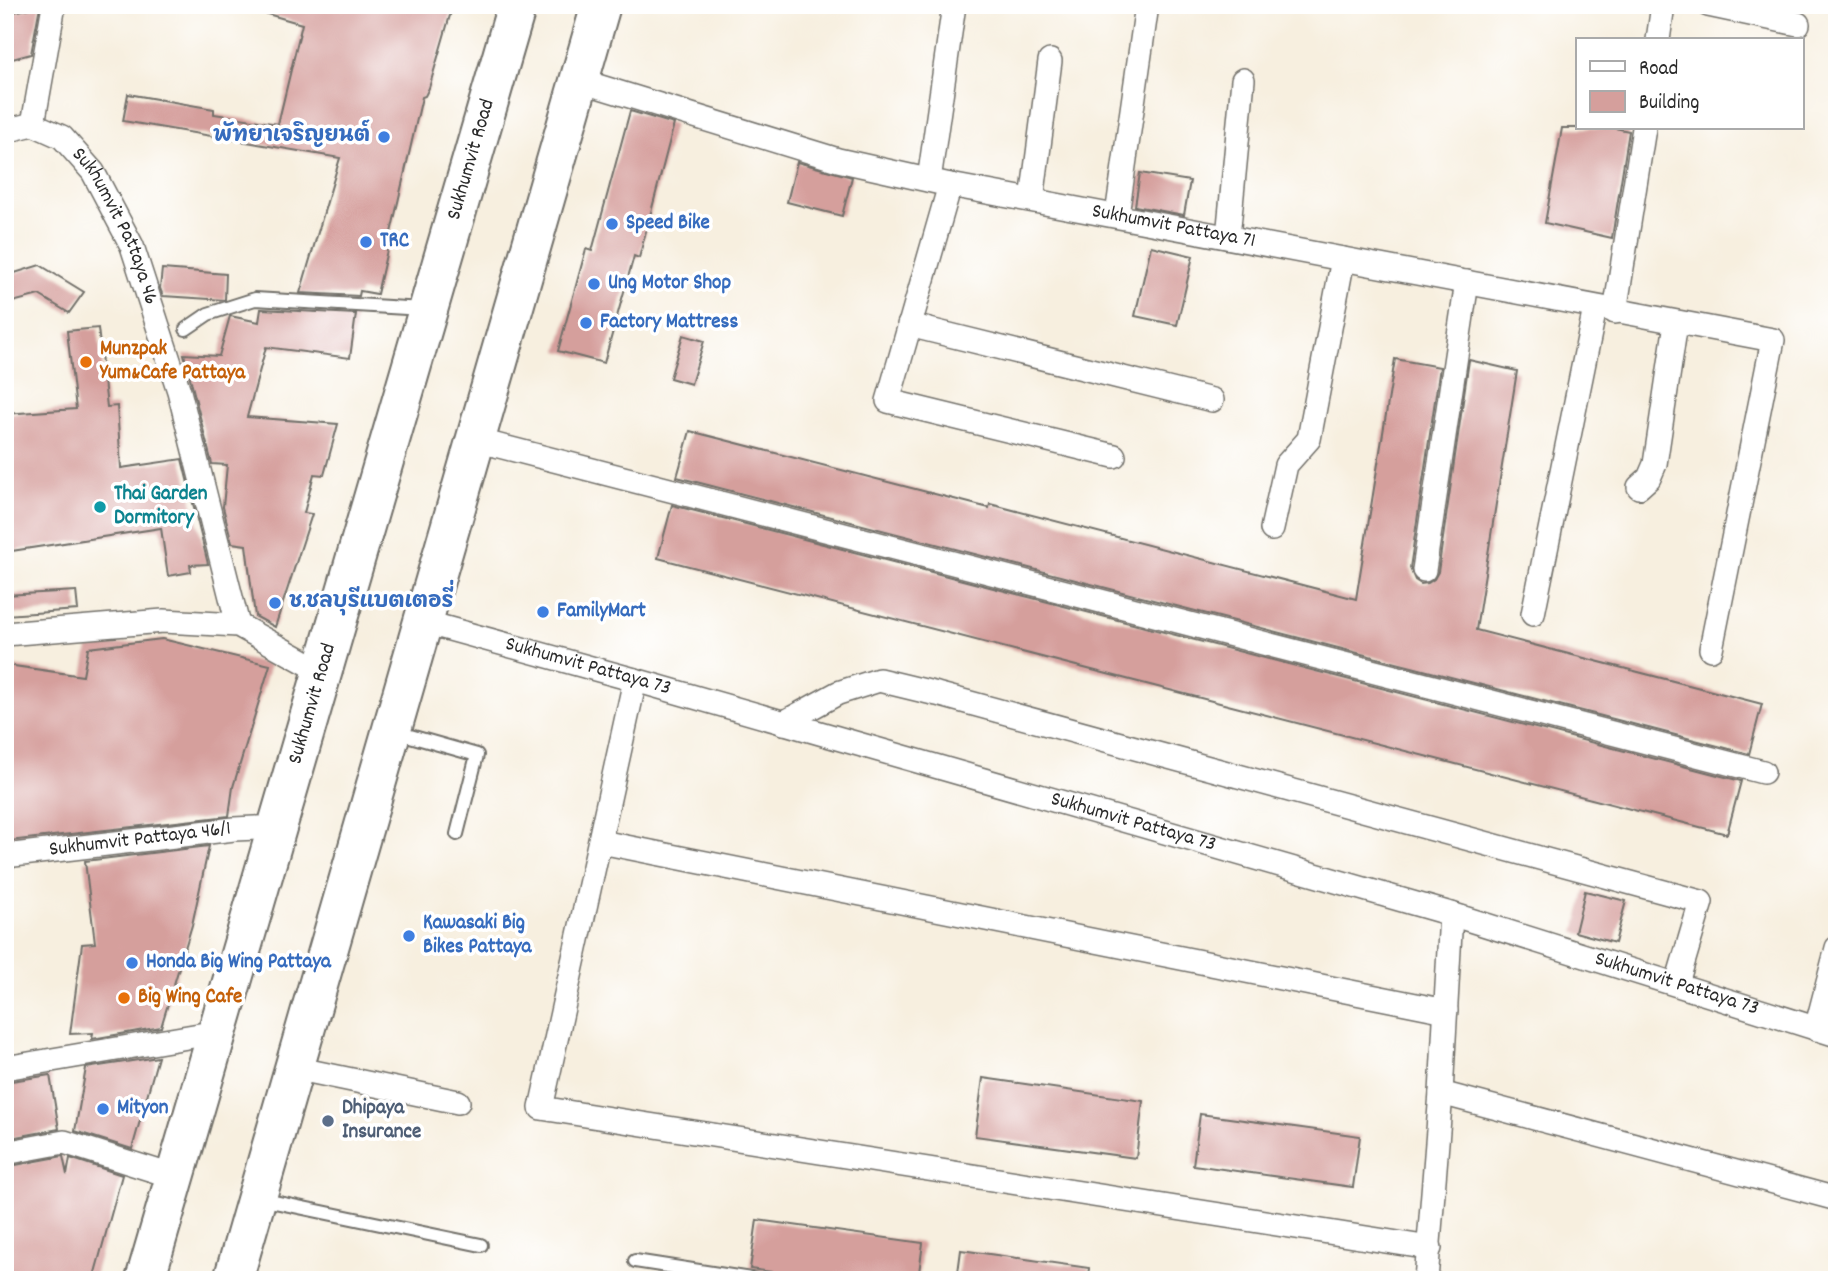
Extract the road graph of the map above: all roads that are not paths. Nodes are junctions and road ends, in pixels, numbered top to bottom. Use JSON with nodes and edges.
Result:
{"nodes":[{"id":1,"x":54,"y":5,"type":"edge"},
{"id":2,"x":601,"y":5,"type":"edge"},
{"id":3,"x":954,"y":5,"type":"edge"},
{"id":4,"x":1147,"y":5,"type":"edge"},
{"id":5,"x":1664,"y":5,"type":"edge"},
{"id":6,"x":1708,"y":5,"type":"edge"},
{"id":7,"x":512,"y":8,"type":"edge"},
{"id":8,"x":1798,"y":24,"type":"dead end"},
{"id":9,"x":1658,"y":38,"type":"edge"},
{"id":10,"x":1050,"y":61,"type":"dead end"},
{"id":11,"x":1243,"y":80,"type":"dead end"},
{"id":12,"x":581,"y":81,"type":"junction"},
{"id":13,"x":33,"y":124,"type":"junction"},
{"id":14,"x":1644,"y":130,"type":"edge"},
{"id":15,"x":5,"y":131,"type":"edge"},
{"id":16,"x":939,"y":183,"type":"junction"},
{"id":17,"x":1032,"y":200,"type":"junction"},
{"id":18,"x":1117,"y":215,"type":"junction"},
{"id":19,"x":1228,"y":237,"type":"junction"},
{"id":20,"x":1343,"y":259,"type":"junction"},
{"id":21,"x":1467,"y":282,"type":"junction"},
{"id":22,"x":429,"y":310,"type":"junction"},
{"id":23,"x":1605,"y":310,"type":"junction"},
{"id":24,"x":1676,"y":323,"type":"junction"},
{"id":25,"x":909,"y":325,"type":"junction"},
{"id":26,"x":186,"y":330,"type":"dead end"},
{"id":27,"x":1212,"y":400,"type":"dead end"},
{"id":28,"x":476,"y":440,"type":"junction"},
{"id":29,"x":1114,"y":456,"type":"dead end"},
{"id":30,"x":1639,"y":487,"type":"dead end"},
{"id":31,"x":1272,"y":529,"type":"dead end"},
{"id":32,"x":1424,"y":570,"type":"dead end"},
{"id":33,"x":1533,"y":614,"type":"dead end"},
{"id":34,"x":424,"y":622,"type":"junction"},
{"id":35,"x":237,"y":625,"type":"junction"},
{"id":36,"x":5,"y":634,"type":"edge"},
{"id":37,"x":1711,"y":649,"type":"dead end"},
{"id":38,"x":323,"y":672,"type":"junction"},
{"id":39,"x":635,"y":680,"type":"junction"},
{"id":40,"x":783,"y":723,"type":"junction"},
{"id":41,"x":392,"y":731,"type":"junction"},
{"id":42,"x":1763,"y":772,"type":"dead end"},
{"id":43,"x":278,"y":827,"type":"junction"},
{"id":44,"x":457,"y":834,"type":"dead end"},
{"id":45,"x":601,"y":842,"type":"junction"},
{"id":46,"x":5,"y":856,"type":"edge"},
{"id":47,"x":1451,"y":914,"type":"junction"},
{"id":48,"x":1837,"y":948,"type":"edge"},
{"id":49,"x":1677,"y":983,"type":"junction"},
{"id":50,"x":1447,"y":1011,"type":"junction"},
{"id":51,"x":217,"y":1032,"type":"junction"},
{"id":52,"x":1826,"y":1032,"type":"edge"},
{"id":53,"x":5,"y":1068,"type":"edge"},
{"id":54,"x":294,"y":1068,"type":"junction"},
{"id":55,"x":1441,"y":1093,"type":"junction"},
{"id":56,"x":458,"y":1102,"type":"dead end"},
{"id":57,"x":5,"y":1153,"type":"edge"},
{"id":58,"x":175,"y":1177,"type":"junction"},
{"id":59,"x":257,"y":1198,"type":"junction"},
{"id":60,"x":1837,"y":1199,"type":"edge"},
{"id":61,"x":481,"y":1245,"type":"dead end"},
{"id":62,"x":1430,"y":1248,"type":"junction"},
{"id":63,"x":635,"y":1261,"type":"dead end"},
{"id":64,"x":145,"y":1280,"type":"edge"},
{"id":65,"x":233,"y":1280,"type":"edge"},
{"id":66,"x":757,"y":1280,"type":"edge"},
{"id":67,"x":1426,"y":1280,"type":"edge"}],
"edges":[{"from":1,"to":13,"type":"street"},
{"from":2,"to":12,"type":"highway"},
{"from":3,"to":16,"type":"street"},
{"from":4,"to":18,"type":"street"},
{"from":5,"to":9,"type":"street"},
{"from":6,"to":8,"type":"street"},
{"from":7,"to":22,"type":"highway","name":"Sukhumvit Road"},
{"from":10,"to":17,"type":"street"},
{"from":11,"to":19,"type":"street"},
{"from":12,"to":16,"type":"street","name":"Sukhumvit Pattaya 71"},
{"from":12,"to":28,"type":"highway"},
{"from":13,"to":15,"type":"street"},
{"from":13,"to":35,"type":"street","name":"Sukhumvit Pattaya 46"},
{"from":14,"to":23,"type":"street"},
{"from":16,"to":17,"type":"street","name":"Sukhumvit Pattaya 71"},
{"from":16,"to":25,"type":"street"},
{"from":17,"to":18,"type":"street","name":"Sukhumvit Pattaya 71"},
{"from":18,"to":19,"type":"street","name":"Sukhumvit Pattaya 71"},
{"from":19,"to":20,"type":"street","name":"Sukhumvit Pattaya 71"},
{"from":20,"to":21,"type":"street","name":"Sukhumvit Pattaya 71"},
{"from":20,"to":31,"type":"street"},
{"from":21,"to":23,"type":"street","name":"Sukhumvit Pattaya 71"},
{"from":21,"to":32,"type":"street"},
{"from":22,"to":26,"type":"lane"},
{"from":22,"to":38,"type":"highway","name":"Sukhumvit Road"},
{"from":23,"to":24,"type":"street","name":"Sukhumvit Pattaya 71"},
{"from":23,"to":33,"type":"street"},
{"from":24,"to":30,"type":"street"},
{"from":24,"to":37,"type":"street","name":"Sukhumvit Pattaya 71"},
{"from":25,"to":27,"type":"street"},
{"from":25,"to":29,"type":"street"},
{"from":28,"to":34,"type":"highway"},
{"from":28,"to":42,"type":"street"},
{"from":34,"to":39,"type":"street","name":"Sukhumvit Pattaya 73"},
{"from":34,"to":41,"type":"highway"},
{"from":35,"to":36,"type":"street"},
{"from":35,"to":38,"type":"street"},
{"from":38,"to":43,"type":"highway","name":"Sukhumvit Road"},
{"from":39,"to":40,"type":"street","name":"Sukhumvit Pattaya 73"},
{"from":39,"to":45,"type":"street"},
{"from":40,"to":47,"type":"street","name":"Sukhumvit Pattaya 73"},
{"from":40,"to":49,"type":"street"},
{"from":41,"to":44,"type":"lane"},
{"from":41,"to":54,"type":"highway"},
{"from":43,"to":46,"type":"street","name":"Sukhumvit Pattaya 46/1"},
{"from":43,"to":51,"type":"highway","name":"Sukhumvit Road"},
{"from":45,"to":50,"type":"street"},
{"from":45,"to":62,"type":"street"},
{"from":47,"to":49,"type":"street","name":"Sukhumvit Pattaya 73"},
{"from":47,"to":50,"type":"street"},
{"from":48,"to":52,"type":"street"},
{"from":49,"to":52,"type":"street","name":"Sukhumvit Pattaya 73"},
{"from":50,"to":55,"type":"street"},
{"from":51,"to":53,"type":"street"},
{"from":51,"to":58,"type":"highway","name":"Sukhumvit Road"},
{"from":54,"to":56,"type":"street"},
{"from":54,"to":59,"type":"highway"},
{"from":55,"to":60,"type":"street"},
{"from":55,"to":62,"type":"street"},
{"from":57,"to":58,"type":"street"},
{"from":58,"to":64,"type":"highway","name":"Sukhumvit Road"},
{"from":59,"to":61,"type":"lane"},
{"from":59,"to":65,"type":"highway"},
{"from":62,"to":67,"type":"street"},
{"from":63,"to":66,"type":"lane"}]}
